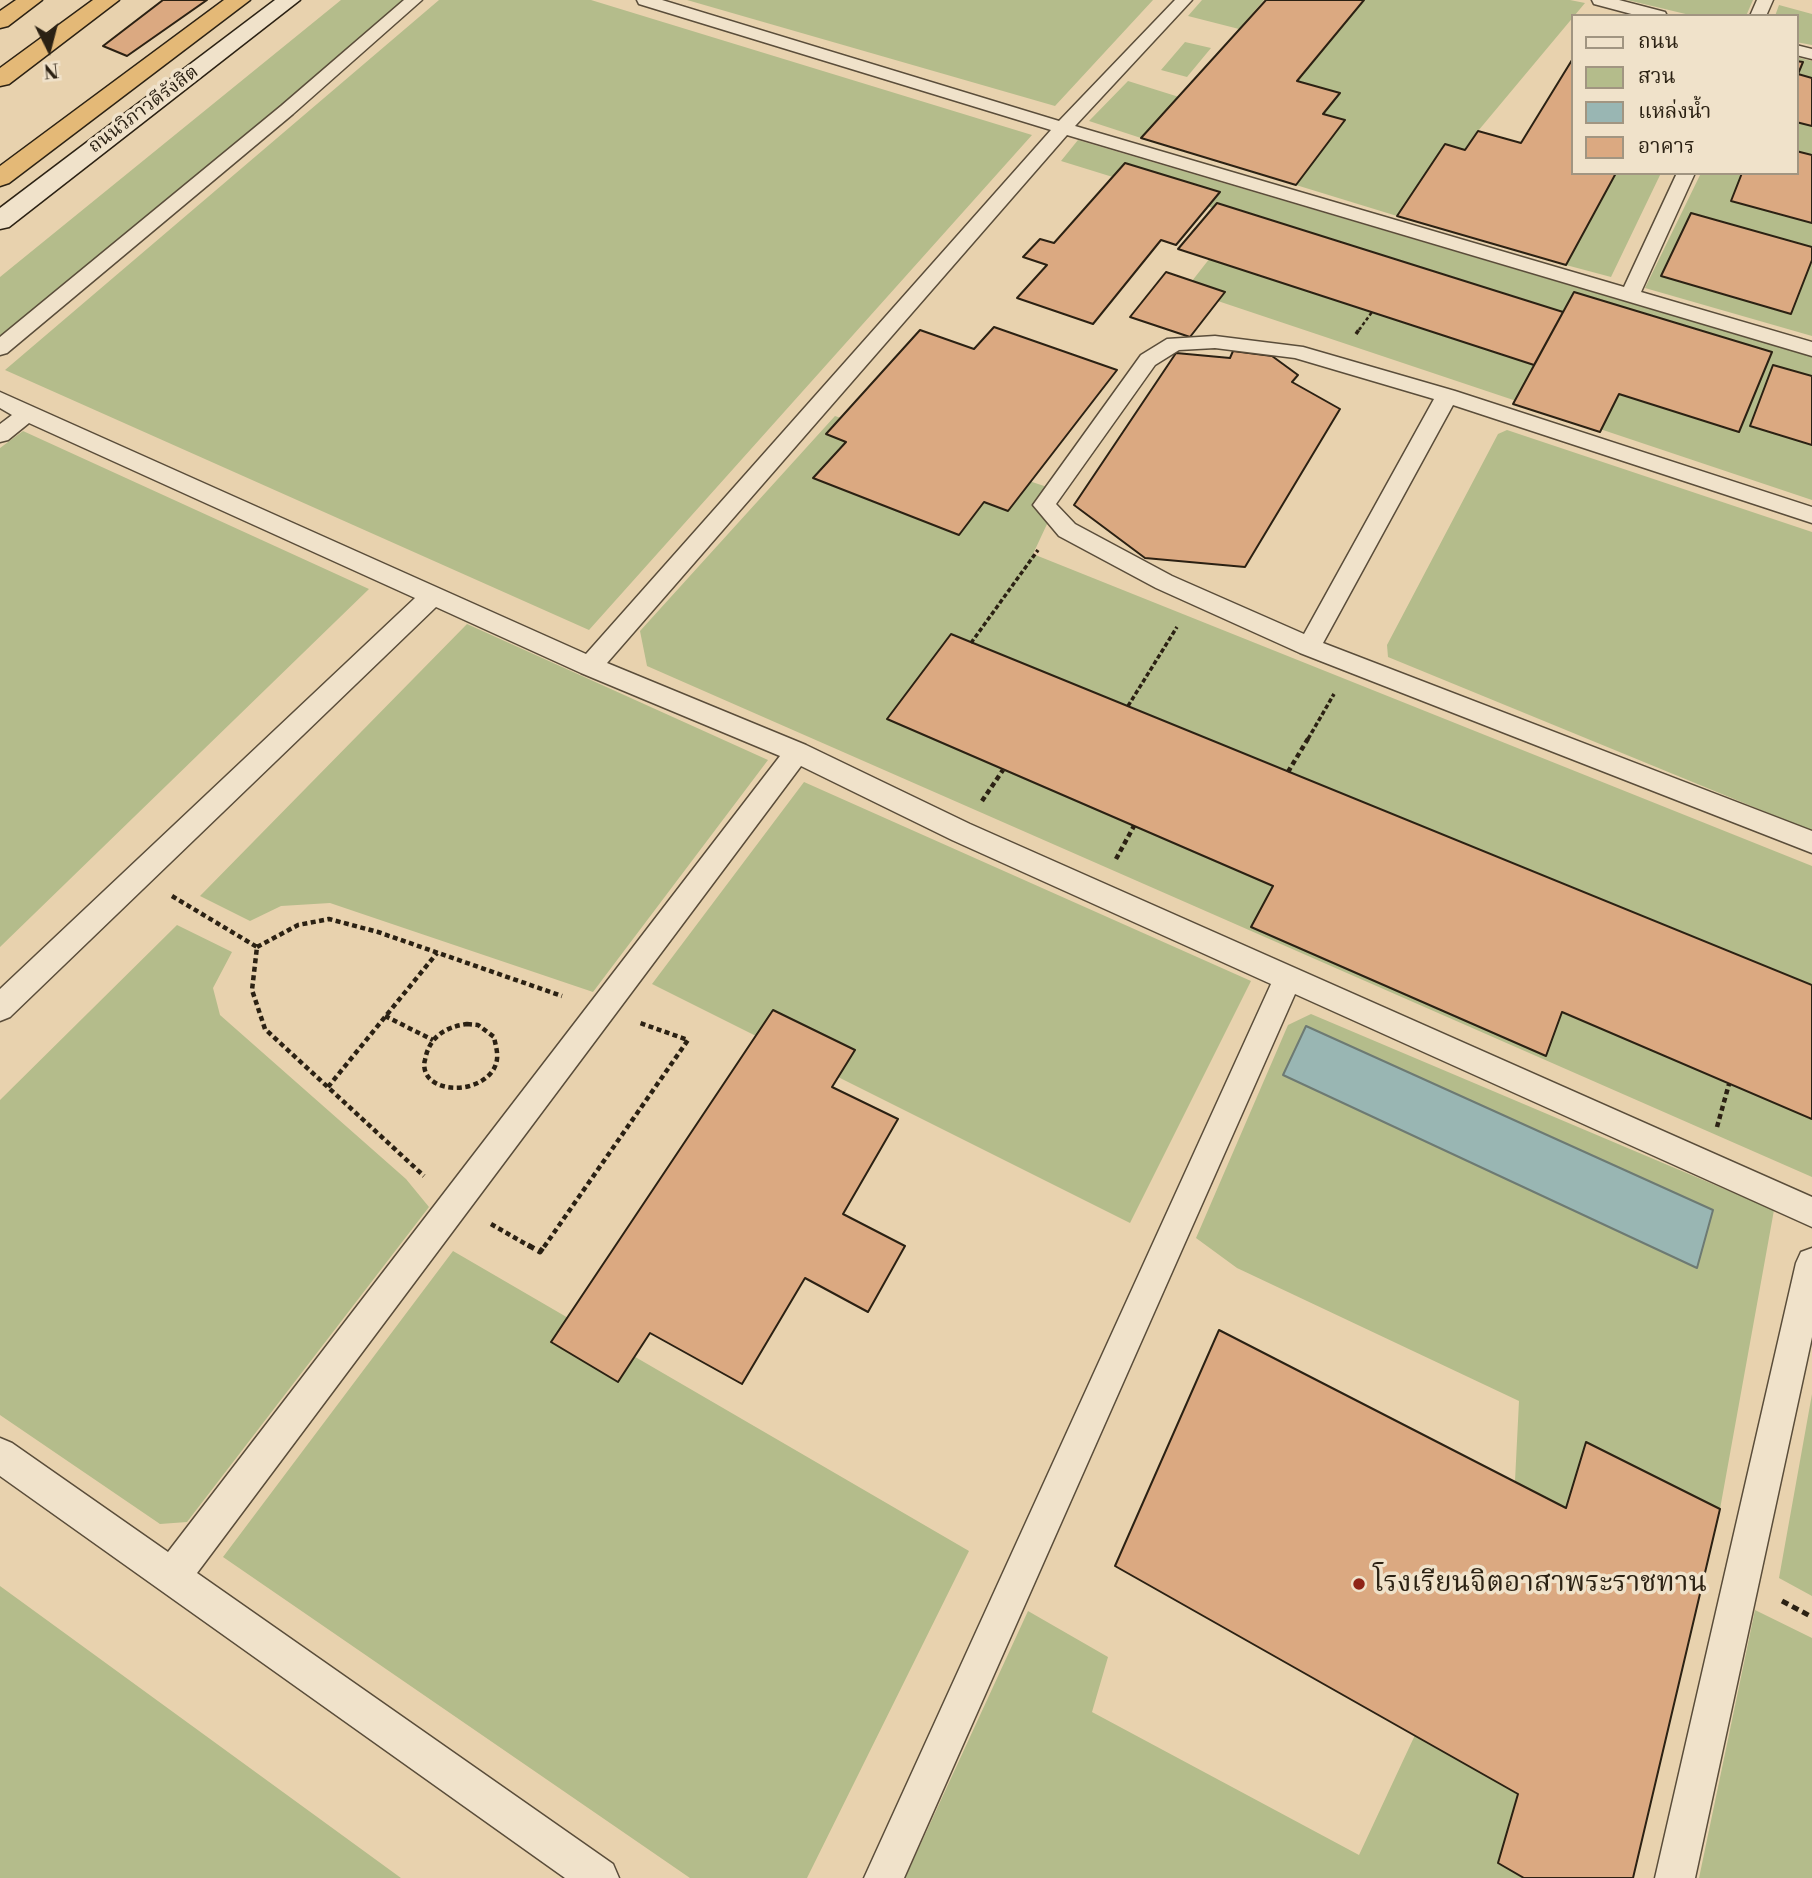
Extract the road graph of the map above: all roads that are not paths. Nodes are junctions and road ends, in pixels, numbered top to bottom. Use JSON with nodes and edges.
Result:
{"nodes":[{"id":1,"x":31,"y":0,"type":"edge"},
{"id":2,"x":84,"y":0,"type":"edge"},
{"id":3,"x":108,"y":0,"type":"edge"},
{"id":4,"x":239,"y":0,"type":"edge"},
{"id":5,"x":289,"y":0,"type":"edge"},
{"id":6,"x":414,"y":0,"type":"edge"},
{"id":7,"x":645,"y":0,"type":"edge"},
{"id":8,"x":1184,"y":0,"type":"edge"},
{"id":9,"x":1600,"y":0,"type":"edge"},
{"id":10,"x":1652,"y":14,"type":"edge"},
{"id":11,"x":0,"y":21,"type":"edge"},
{"id":12,"x":0,"y":58,"type":"edge"},
{"id":13,"x":0,"y":79,"type":"edge"},
{"id":14,"x":1063,"y":128,"type":"junction"},
{"id":15,"x":1685,"y":175,"type":"edge"},
{"id":16,"x":0,"y":178,"type":"edge"},
{"id":17,"x":0,"y":221,"type":"edge"},
{"id":18,"x":1630,"y":295,"type":"junction"},
{"id":19,"x":0,"y":348,"type":"edge"},
{"id":20,"x":1812,"y":349,"type":"edge"},
{"id":21,"x":1447,"y":396,"type":"junction"},
{"id":22,"x":0,"y":399,"type":"edge"},
{"id":23,"x":27,"y":414,"type":"junction"},
{"id":24,"x":0,"y":435,"type":"edge"},
{"id":25,"x":1812,"y":515,"type":"edge"},
{"id":26,"x":432,"y":596,"type":"junction"},
{"id":27,"x":1309,"y":647,"type":"junction"},
{"id":28,"x":590,"y":666,"type":"junction"},
{"id":29,"x":797,"y":752,"type":"junction"},
{"id":30,"x":1812,"y":842,"type":"edge"},
{"id":31,"x":1288,"y":977,"type":"junction"},
{"id":32,"x":0,"y":1008,"type":"edge"},
{"id":33,"x":1812,"y":1212,"type":"edge"},
{"id":34,"x":1812,"y":1263,"type":"edge"},
{"id":35,"x":0,"y":1455,"type":"edge"},
{"id":36,"x":172,"y":1577,"type":"junction"},
{"id":37,"x":599,"y":1878,"type":"edge"},
{"id":38,"x":884,"y":1878,"type":"edge"},
{"id":39,"x":1675,"y":1878,"type":"edge"}],
"edges":[{"from":1,"to":11,"type":"highway"},
{"from":2,"to":12,"type":"highway"},
{"from":3,"to":13,"type":"highway"},
{"from":4,"to":16,"type":"highway","name":"ถนนวิภาวดีรังสิต"},
{"from":5,"to":17,"type":"main road","name":"ถนนวิภาวดีรังสิต"},
{"from":6,"to":19,"type":"lane"},
{"from":7,"to":14,"type":"lane"},
{"from":8,"to":14,"type":"lane"},
{"from":9,"to":10,"type":"lane"},
{"from":14,"to":18,"type":"lane"},
{"from":14,"to":28,"type":"lane"},
{"from":15,"to":18,"type":"lane"},
{"from":18,"to":20,"type":"lane"},
{"from":21,"to":25,"type":"lane"},
{"from":21,"to":27,"type":"lane"},
{"from":21,"to":27,"type":"lane"},
{"from":22,"to":23,"type":"lane"},
{"from":23,"to":24,"type":"lane"},
{"from":23,"to":26,"type":"lane"},
{"from":26,"to":28,"type":"lane"},
{"from":26,"to":32,"type":"lane"},
{"from":27,"to":30,"type":"lane"},
{"from":28,"to":29,"type":"lane"},
{"from":29,"to":31,"type":"lane"},
{"from":29,"to":36,"type":"lane"},
{"from":31,"to":33,"type":"lane"},
{"from":31,"to":38,"type":"lane"},
{"from":34,"to":39,"type":"lane"},
{"from":35,"to":36,"type":"lane"},
{"from":36,"to":37,"type":"lane"}]}
